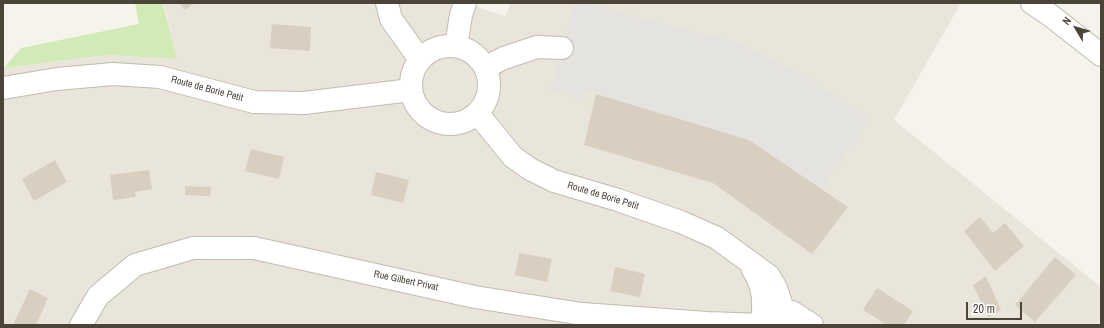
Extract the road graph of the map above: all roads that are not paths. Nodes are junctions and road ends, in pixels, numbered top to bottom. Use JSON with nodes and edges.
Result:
{"nodes":[{"id":1,"x":388,"y":3,"type":"edge"},
{"id":2,"x":465,"y":3,"type":"edge"},
{"id":3,"x":1032,"y":3,"type":"edge"},
{"id":4,"x":456,"y":46,"type":"junction"},
{"id":5,"x":562,"y":48,"type":"dead end"},
{"id":6,"x":1101,"y":56,"type":"edge"},
{"id":7,"x":422,"y":58,"type":"junction"},
{"id":8,"x":486,"y":67,"type":"junction"},
{"id":9,"x":3,"y":88,"type":"edge"},
{"id":10,"x":411,"y":90,"type":"junction"},
{"id":11,"x":478,"y":114,"type":"junction"},
{"id":12,"x":768,"y":321,"type":"edge"},
{"id":13,"x":81,"y":325,"type":"edge"},
{"id":14,"x":812,"y":325,"type":"edge"}],
"edges":[{"from":1,"to":7,"type":"street"},
{"from":2,"to":4,"type":"street"},
{"from":3,"to":6,"type":"street"},
{"from":4,"to":7,"type":"street"},
{"from":4,"to":8,"type":"street"},
{"from":5,"to":8,"type":"street"},
{"from":7,"to":10,"type":"street"},
{"from":8,"to":11,"type":"street"},
{"from":9,"to":10,"type":"street","name":"Route de Borie Petit"},
{"from":10,"to":11,"type":"street"},
{"from":11,"to":12,"type":"street","name":"Route de Borie Petit"},
{"from":12,"to":13,"type":"street","name":"Rue Gilbert Privat"},
{"from":12,"to":14,"type":"street","name":"Rue Gilbert Privat"}]}
